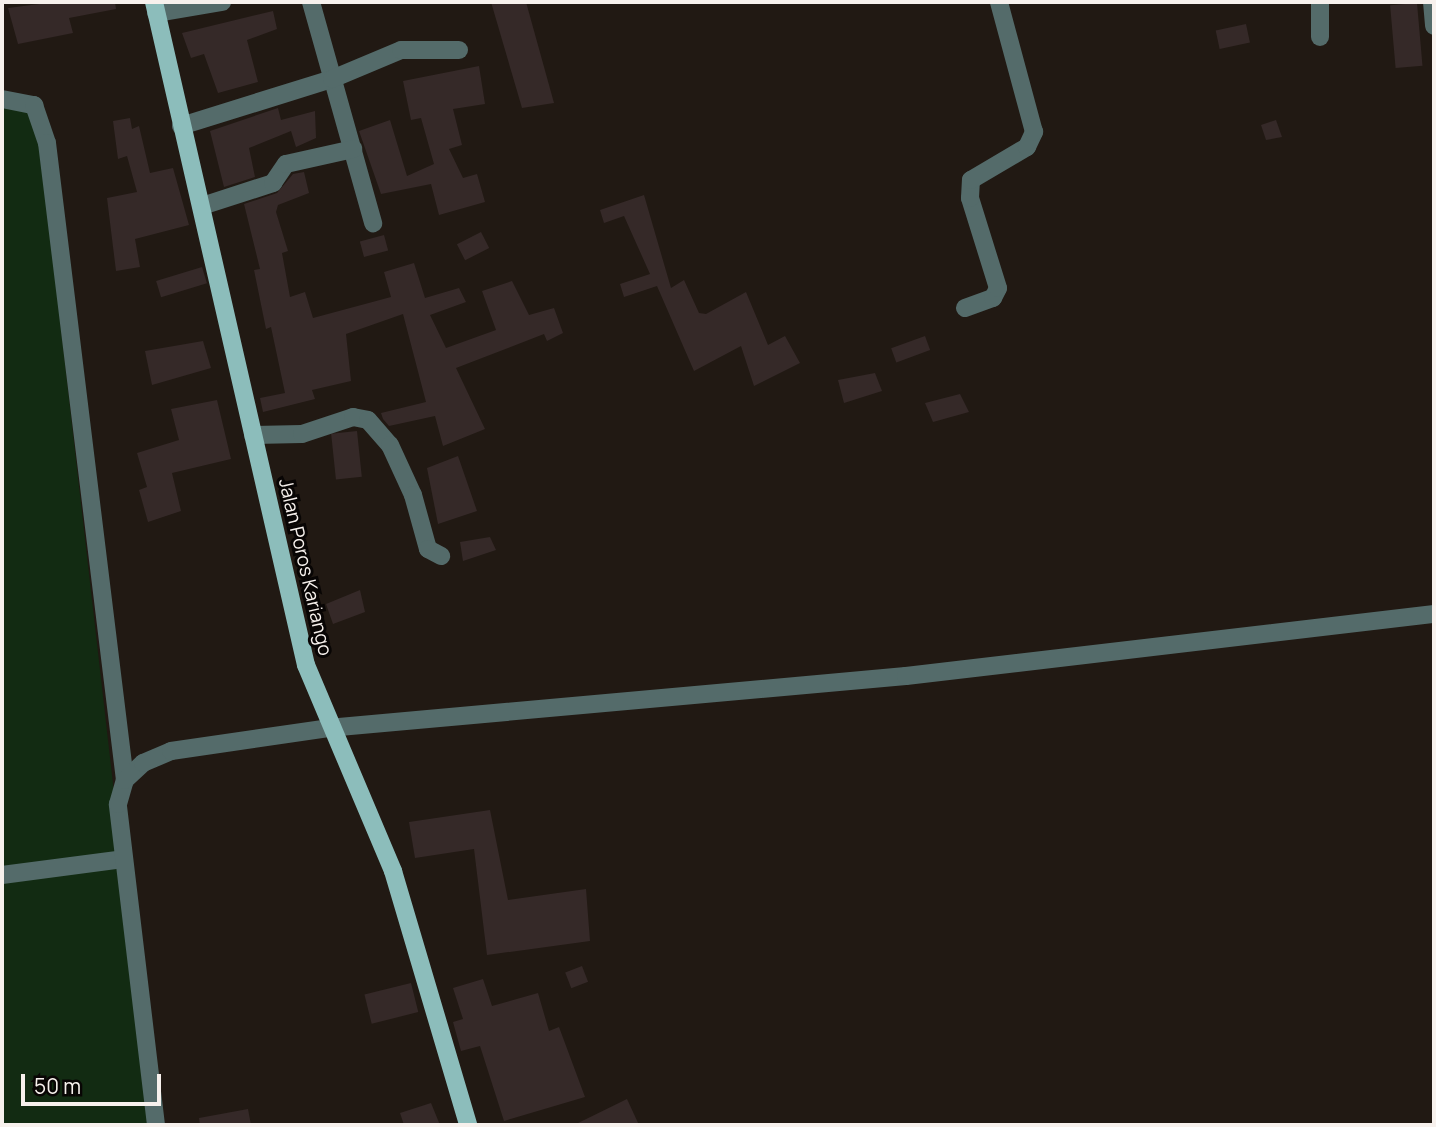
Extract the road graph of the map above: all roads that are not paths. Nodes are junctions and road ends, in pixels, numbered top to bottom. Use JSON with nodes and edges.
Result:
{"nodes":[{"id":1,"x":222,"y":2,"type":"edge"},
{"id":2,"x":312,"y":2,"type":"edge"},
{"id":3,"x":999,"y":2,"type":"edge"},
{"id":4,"x":1320,"y":2,"type":"edge"},
{"id":5,"x":1432,"y":2,"type":"edge"},
{"id":6,"x":155,"y":7,"type":"edge"},
{"id":7,"x":1434,"y":26,"type":"edge"},
{"id":8,"x":1320,"y":37,"type":"dead end"},
{"id":9,"x":459,"y":50,"type":"dead end"},
{"id":10,"x":332,"y":79,"type":"junction"},
{"id":11,"x":2,"y":99,"type":"edge"},
{"id":12,"x":181,"y":126,"type":"junction"},
{"id":13,"x":353,"y":149,"type":"junction"},
{"id":14,"x":202,"y":206,"type":"junction"},
{"id":15,"x":373,"y":223,"type":"dead end"},
{"id":16,"x":965,"y":308,"type":"dead end"},
{"id":17,"x":253,"y":435,"type":"junction"},
{"id":18,"x":441,"y":556,"type":"dead end"},
{"id":19,"x":1434,"y":614,"type":"edge"},
{"id":20,"x":328,"y":728,"type":"junction"},
{"id":21,"x":125,"y":780,"type":"junction"},
{"id":22,"x":123,"y":859,"type":"junction"},
{"id":23,"x":2,"y":875,"type":"edge"},
{"id":24,"x":156,"y":1125,"type":"edge"},
{"id":25,"x":468,"y":1125,"type":"edge"}],
"edges":[{"from":1,"to":6,"type":"street"},
{"from":2,"to":10,"type":"street"},
{"from":3,"to":16,"type":"street"},
{"from":4,"to":8,"type":"street"},
{"from":5,"to":7,"type":"street"},
{"from":6,"to":12,"type":"main road","name":"Jalan Poros Kariango"},
{"from":9,"to":10,"type":"street"},
{"from":10,"to":12,"type":"street"},
{"from":10,"to":13,"type":"street"},
{"from":11,"to":21,"type":"street"},
{"from":12,"to":14,"type":"main road","name":"Jalan Poros Kariango"},
{"from":13,"to":14,"type":"street"},
{"from":13,"to":15,"type":"street"},
{"from":14,"to":17,"type":"main road","name":"Jalan Poros Kariango"},
{"from":17,"to":18,"type":"street"},
{"from":17,"to":20,"type":"main road","name":"Jalan Poros Kariango"},
{"from":19,"to":20,"type":"street"},
{"from":20,"to":21,"type":"street"},
{"from":20,"to":25,"type":"main road","name":"Jalan Poros Kariango"},
{"from":21,"to":22,"type":"street"},
{"from":22,"to":23,"type":"street"},
{"from":22,"to":24,"type":"street"}]}
